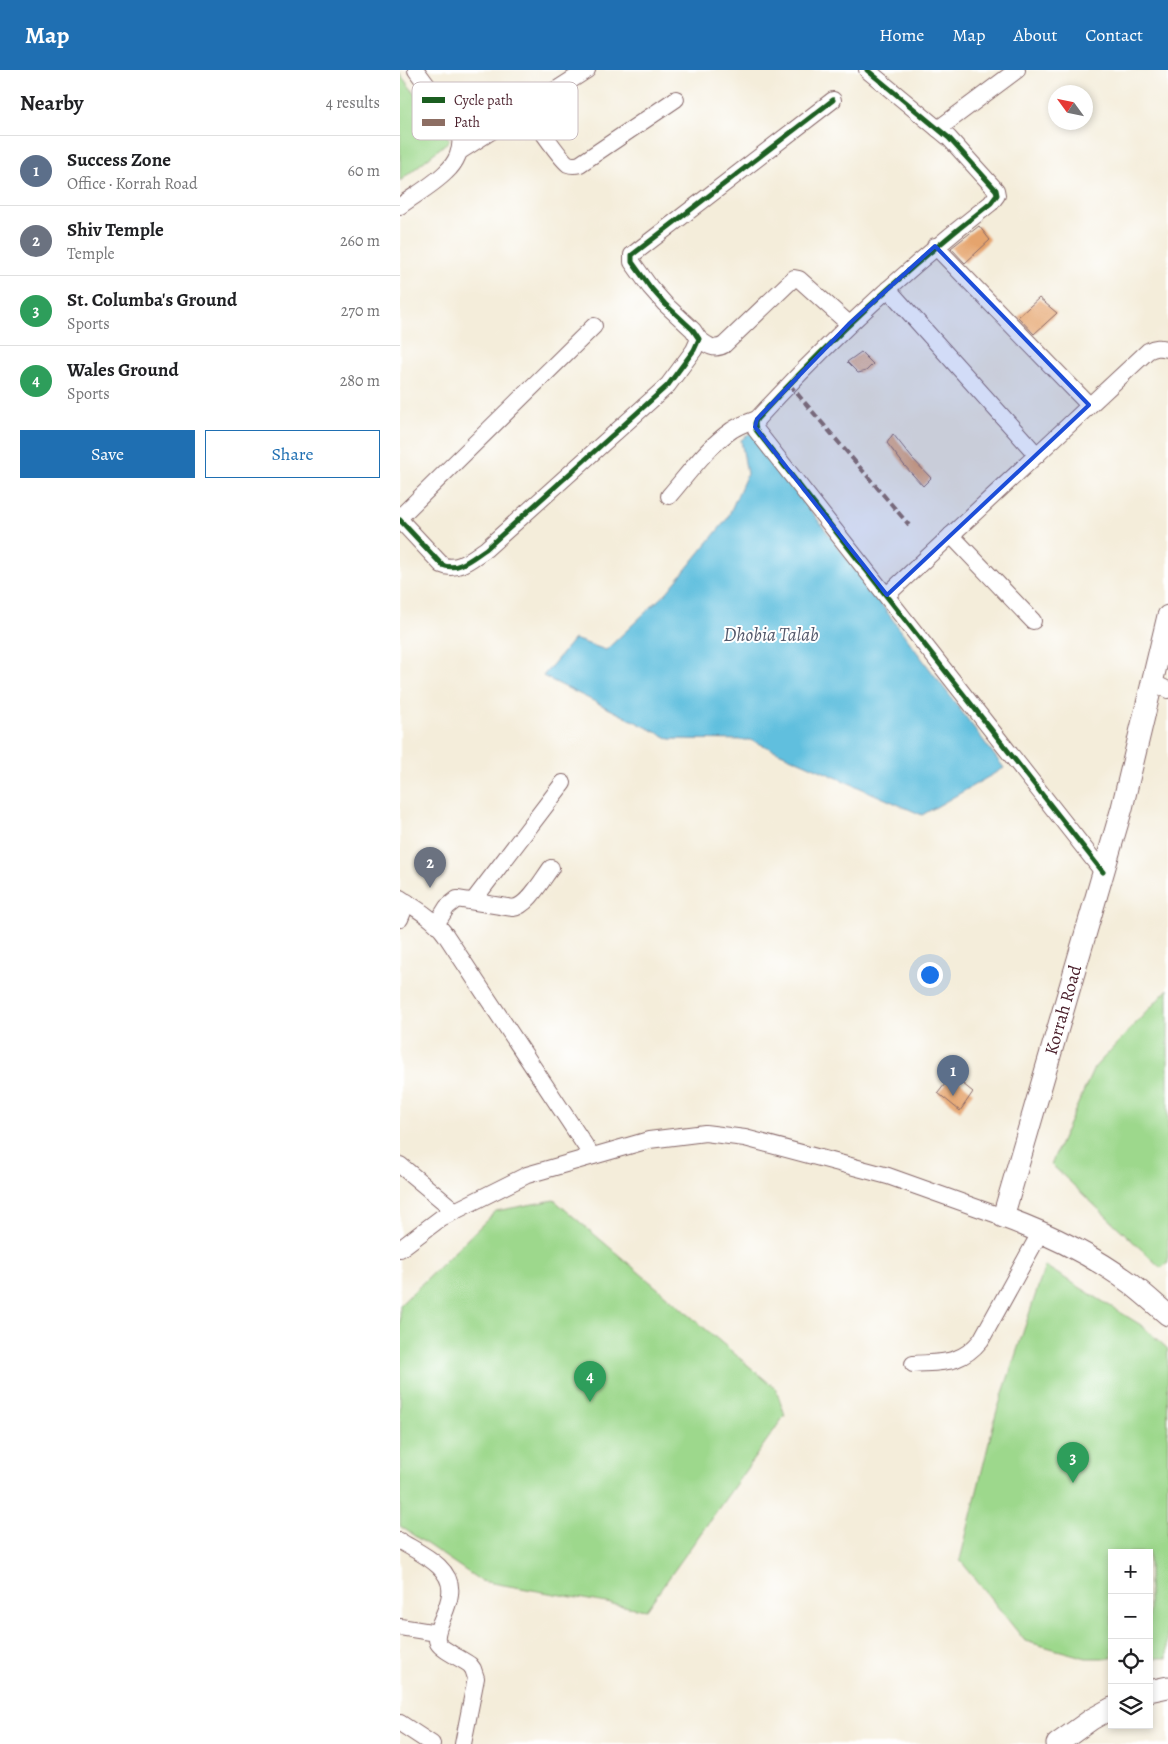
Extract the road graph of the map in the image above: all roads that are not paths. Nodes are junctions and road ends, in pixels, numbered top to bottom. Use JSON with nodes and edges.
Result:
{"nodes":[{"id":1,"x":416,"y":70,"type":"edge"},
{"id":2,"x":587,"y":70,"type":"edge"},
{"id":3,"x":868,"y":70,"type":"edge"},
{"id":4,"x":1017,"y":70,"type":"edge"},
{"id":5,"x":424,"y":82,"type":"edge"},
{"id":6,"x":568,"y":82,"type":"edge"},
{"id":7,"x":676,"y":99,"type":"dead end"},
{"id":8,"x":833,"y":100,"type":"dead end"},
{"id":9,"x":938,"y":129,"type":"junction"},
{"id":10,"x":460,"y":140,"type":"edge"},
{"id":11,"x":478,"y":140,"type":"edge"},
{"id":12,"x":549,"y":140,"type":"edge"},
{"id":13,"x":459,"y":152,"type":"junction"},
{"id":14,"x":400,"y":206,"type":"edge"},
{"id":15,"x":935,"y":246,"type":"junction"},
{"id":16,"x":888,"y":289,"type":"junction"},
{"id":17,"x":849,"y":324,"type":"junction"},
{"id":18,"x":594,"y":326,"type":"dead end"},
{"id":19,"x":699,"y":339,"type":"junction"},
{"id":20,"x":1168,"y":349,"type":"edge"},
{"id":21,"x":1089,"y":405,"type":"junction"},
{"id":22,"x":757,"y":419,"type":"junction"},
{"id":23,"x":1036,"y":455,"type":"junction"},
{"id":24,"x":669,"y":496,"type":"dead end"},
{"id":25,"x":400,"y":518,"type":"edge"},
{"id":26,"x":951,"y":535,"type":"junction"},
{"id":27,"x":887,"y":596,"type":"junction"},
{"id":28,"x":1168,"y":616,"type":"edge"},
{"id":29,"x":1033,"y":621,"type":"dead end"},
{"id":30,"x":1160,"y":686,"type":"edge"},
{"id":31,"x":563,"y":783,"type":"dead end"},
{"id":32,"x":551,"y":868,"type":"dead end"},
{"id":33,"x":1103,"y":872,"type":"junction"},
{"id":34,"x":403,"y":900,"type":"edge"},
{"id":35,"x":473,"y":901,"type":"junction"},
{"id":36,"x":400,"y":919,"type":"edge"},
{"id":37,"x":437,"y":923,"type":"junction"},
{"id":38,"x":592,"y":1156,"type":"junction"},
{"id":39,"x":400,"y":1165,"type":"edge"},
{"id":40,"x":455,"y":1211,"type":"junction"},
{"id":41,"x":1003,"y":1217,"type":"junction"},
{"id":42,"x":1040,"y":1233,"type":"junction"},
{"id":43,"x":400,"y":1250,"type":"edge"},
{"id":44,"x":1168,"y":1315,"type":"edge"},
{"id":45,"x":912,"y":1364,"type":"dead end"},
{"id":46,"x":400,"y":1541,"type":"edge"},
{"id":47,"x":400,"y":1627,"type":"edge"},
{"id":48,"x":437,"y":1633,"type":"junction"},
{"id":49,"x":1108,"y":1710,"type":"edge"},
{"id":50,"x":400,"y":1723,"type":"edge"},
{"id":51,"x":432,"y":1744,"type":"edge"},
{"id":52,"x":463,"y":1744,"type":"edge"},
{"id":53,"x":1056,"y":1744,"type":"edge"}],
"edges":[{"from":1,"to":5,"type":"street"},
{"from":2,"to":6,"type":"street"},
{"from":3,"to":9,"type":"street"},
{"from":4,"to":9,"type":"street"},
{"from":7,"to":12,"type":"street"},
{"from":8,"to":19,"type":"street"},
{"from":9,"to":15,"type":"street"},
{"from":10,"to":13,"type":"street"},
{"from":11,"to":13,"type":"street"},
{"from":13,"to":14,"type":"street"},
{"from":15,"to":16,"type":"street"},
{"from":15,"to":21,"type":"street"},
{"from":16,"to":17,"type":"street"},
{"from":16,"to":23,"type":"street"},
{"from":17,"to":19,"type":"street"},
{"from":17,"to":22,"type":"street"},
{"from":18,"to":25,"type":"street"},
{"from":19,"to":25,"type":"street"},
{"from":20,"to":21,"type":"street"},
{"from":21,"to":23,"type":"street"},
{"from":22,"to":24,"type":"street"},
{"from":22,"to":27,"type":"street"},
{"from":23,"to":26,"type":"street"},
{"from":26,"to":27,"type":"street"},
{"from":26,"to":29,"type":"street"},
{"from":27,"to":33,"type":"street"},
{"from":28,"to":30,"type":"main road","name":"Korrah Road"},
{"from":30,"to":33,"type":"main road","name":"Korrah Road"},
{"from":31,"to":35,"type":"street"},
{"from":32,"to":35,"type":"street"},
{"from":33,"to":41,"type":"main road","name":"Korrah Road"},
{"from":34,"to":36,"type":"street"},
{"from":34,"to":37,"type":"street"},
{"from":35,"to":37,"type":"street"},
{"from":37,"to":38,"type":"street"},
{"from":38,"to":40,"type":"street"},
{"from":38,"to":41,"type":"street"},
{"from":39,"to":40,"type":"street"},
{"from":40,"to":43,"type":"street"},
{"from":41,"to":42,"type":"main road"},
{"from":42,"to":44,"type":"main road"},
{"from":42,"to":45,"type":"street"},
{"from":46,"to":48,"type":"street"},
{"from":47,"to":48,"type":"street"},
{"from":48,"to":52,"type":"street"},
{"from":49,"to":53,"type":"main road"},
{"from":50,"to":51,"type":"street"}]}
